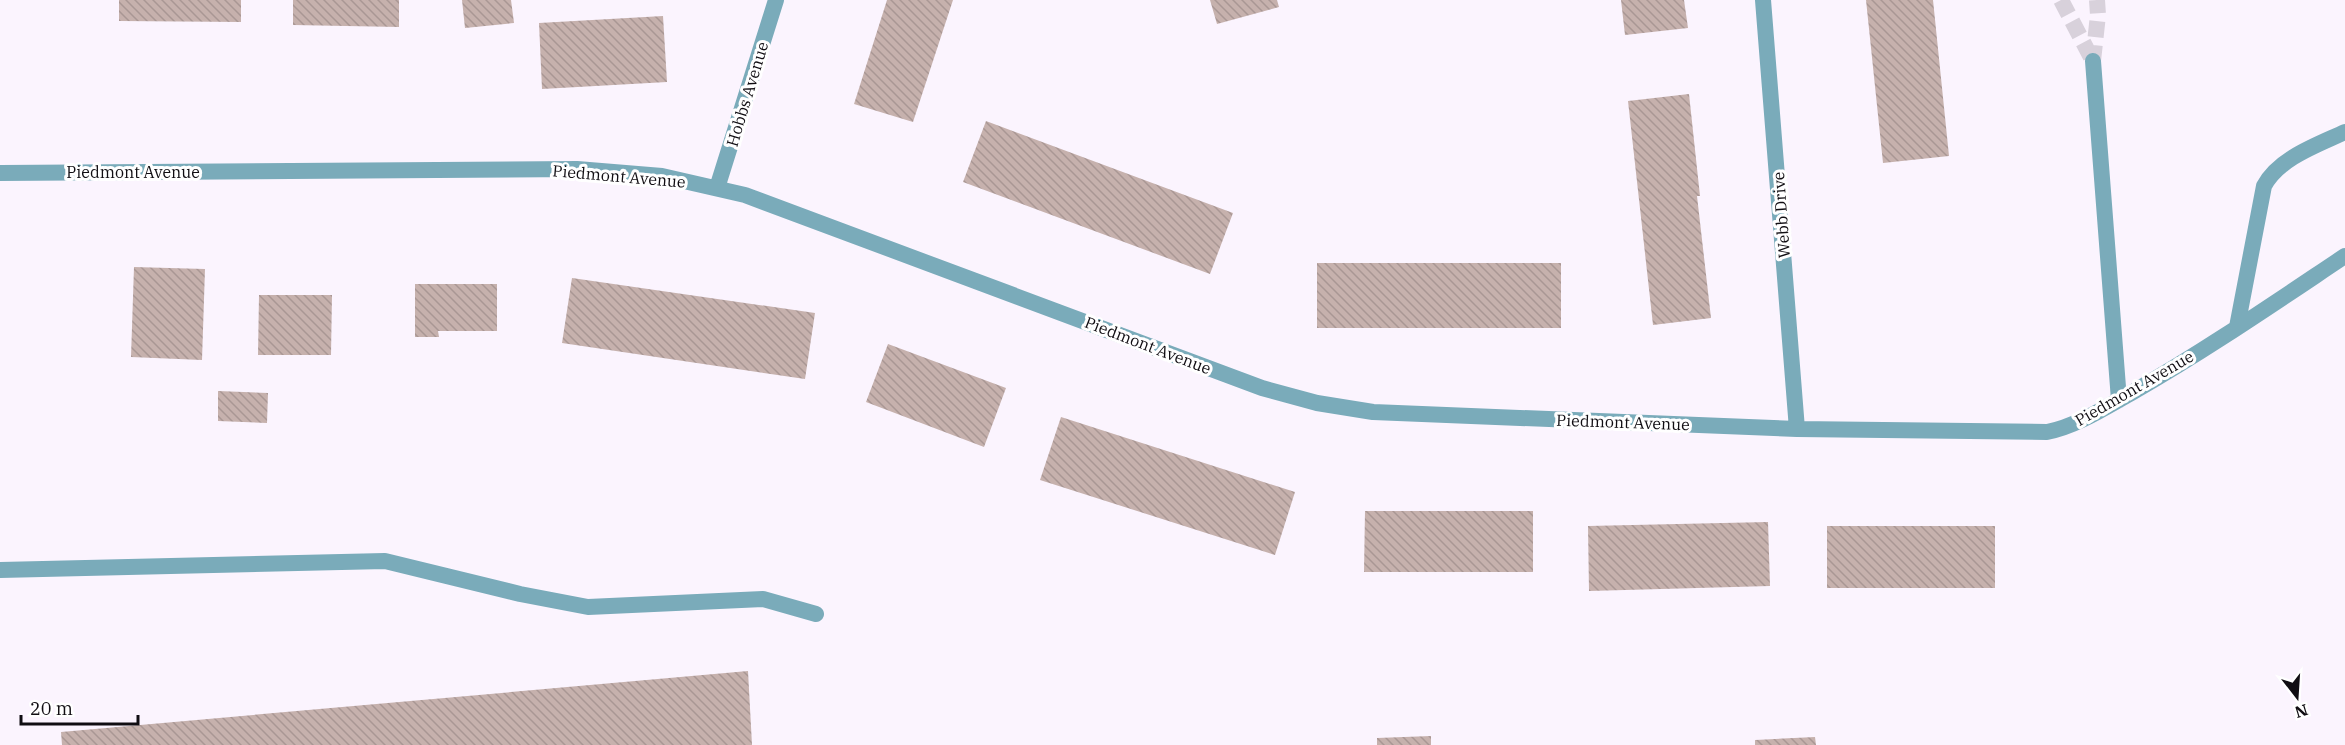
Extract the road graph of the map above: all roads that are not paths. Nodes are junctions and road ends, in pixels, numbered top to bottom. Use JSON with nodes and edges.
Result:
{"nodes":[{"id":1,"x":776,"y":0,"type":"edge"},
{"id":2,"x":1763,"y":0,"type":"edge"},
{"id":3,"x":2093,"y":61,"type":"dead end"},
{"id":4,"x":2345,"y":132,"type":"edge"},
{"id":5,"x":0,"y":173,"type":"edge"},
{"id":6,"x":717,"y":188,"type":"junction"},
{"id":7,"x":2345,"y":256,"type":"edge"},
{"id":8,"x":2237,"y":327,"type":"junction"},
{"id":9,"x":2119,"y":400,"type":"junction"},
{"id":10,"x":1797,"y":429,"type":"junction"},
{"id":11,"x":0,"y":570,"type":"edge"},
{"id":12,"x":816,"y":614,"type":"dead end"}],
"edges":[{"from":1,"to":6,"type":"street","name":"Hobbs Avenue"},
{"from":2,"to":10,"type":"street","name":"Webb Drive"},
{"from":3,"to":9,"type":"street"},
{"from":4,"to":8,"type":"street"},
{"from":5,"to":6,"type":"street","name":"Piedmont Avenue"},
{"from":6,"to":10,"type":"street","name":"Piedmont Avenue"},
{"from":7,"to":8,"type":"street","name":"Piedmont Avenue"},
{"from":8,"to":9,"type":"street","name":"Piedmont Avenue"},
{"from":9,"to":10,"type":"street","name":"Piedmont Avenue"},
{"from":11,"to":12,"type":"street"}]}
